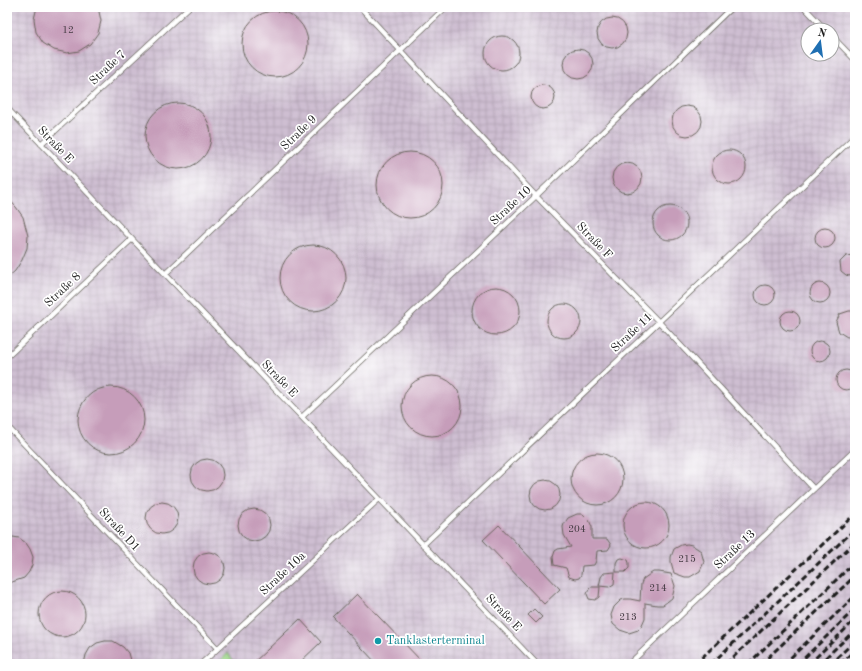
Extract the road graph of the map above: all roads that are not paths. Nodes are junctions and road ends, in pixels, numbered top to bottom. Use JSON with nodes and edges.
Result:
{"nodes":[{"id":1,"x":189,"y":7,"type":"edge"},
{"id":2,"x":360,"y":7,"type":"edge"},
{"id":3,"x":446,"y":7,"type":"edge"},
{"id":4,"x":732,"y":7,"type":"edge"},
{"id":5,"x":804,"y":7,"type":"edge"},
{"id":6,"x":818,"y":22,"type":"edge"},
{"id":7,"x":840,"y":44,"type":"edge"},
{"id":8,"x":401,"y":50,"type":"junction"},
{"id":9,"x":855,"y":60,"type":"edge"},
{"id":10,"x":7,"y":108,"type":"edge"},
{"id":11,"x":855,"y":136,"type":"edge"},
{"id":12,"x":41,"y":144,"type":"junction"},
{"id":13,"x":536,"y":196,"type":"junction"},
{"id":14,"x":132,"y":239,"type":"junction"},
{"id":15,"x":165,"y":274,"type":"junction"},
{"id":16,"x":659,"y":322,"type":"junction"},
{"id":17,"x":7,"y":357,"type":"edge"},
{"id":18,"x":302,"y":417,"type":"junction"},
{"id":19,"x":7,"y":426,"type":"edge"},
{"id":20,"x":855,"y":450,"type":"edge"},
{"id":21,"x":814,"y":489,"type":"junction"},
{"id":22,"x":379,"y":499,"type":"junction"},
{"id":23,"x":423,"y":545,"type":"junction"},
{"id":24,"x":217,"y":648,"type":"junction"},
{"id":25,"x":7,"y":662,"type":"edge"},
{"id":26,"x":9,"y":664,"type":"edge"},
{"id":27,"x":201,"y":664,"type":"edge"},
{"id":28,"x":537,"y":664,"type":"edge"},
{"id":29,"x":629,"y":664,"type":"edge"}],
"edges":[{"from":1,"to":12,"type":"lane","name":"Straße 7"},
{"from":2,"to":8,"type":"lane","name":"Straße F"},
{"from":3,"to":8,"type":"lane","name":"Straße 9"},
{"from":4,"to":13,"type":"lane","name":"Straße 10"},
{"from":5,"to":6,"type":"lane"},
{"from":7,"to":9,"type":"lane"},
{"from":8,"to":13,"type":"lane","name":"Straße F"},
{"from":8,"to":15,"type":"lane","name":"Straße 9"},
{"from":10,"to":12,"type":"lane","name":"Straße E"},
{"from":11,"to":16,"type":"lane","name":"Straße 11"},
{"from":12,"to":14,"type":"lane","name":"Straße E"},
{"from":13,"to":16,"type":"lane","name":"Straße F"},
{"from":13,"to":18,"type":"lane","name":"Straße 10"},
{"from":14,"to":15,"type":"lane","name":"Straße E"},
{"from":14,"to":17,"type":"lane","name":"Straße 8"},
{"from":15,"to":18,"type":"lane","name":"Straße E"},
{"from":16,"to":21,"type":"lane","name":"Straße F"},
{"from":16,"to":23,"type":"lane","name":"Straße 11"},
{"from":18,"to":22,"type":"lane","name":"Straße E"},
{"from":19,"to":24,"type":"lane","name":"Straße D1"},
{"from":20,"to":21,"type":"lane","name":"Straße 13"},
{"from":21,"to":29,"type":"lane","name":"Straße 13"},
{"from":22,"to":23,"type":"lane","name":"Straße E"},
{"from":22,"to":24,"type":"lane","name":"Straße 10a"},
{"from":23,"to":28,"type":"lane","name":"Straße E"},
{"from":24,"to":27,"type":"lane","name":"Straße 10a"},
{"from":25,"to":26,"type":"lane"}]}
